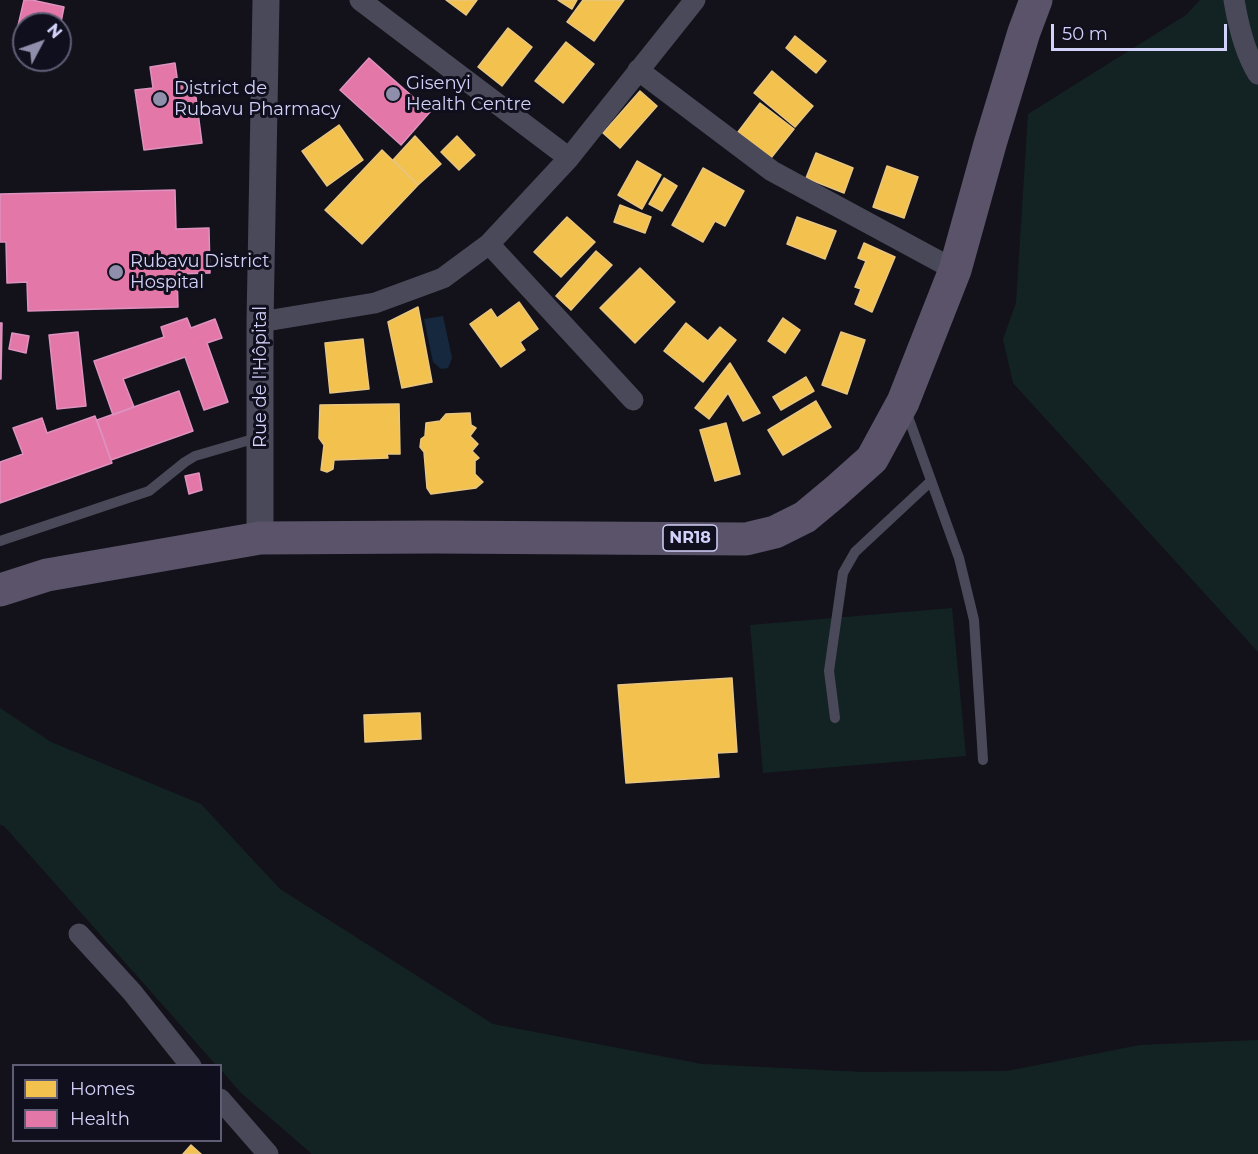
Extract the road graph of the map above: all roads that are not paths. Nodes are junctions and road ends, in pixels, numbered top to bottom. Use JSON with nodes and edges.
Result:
{"nodes":[{"id":1,"x":266,"y":0,"type":"edge"},
{"id":2,"x":361,"y":0,"type":"edge"},
{"id":3,"x":695,"y":0,"type":"edge"},
{"id":4,"x":1036,"y":0,"type":"edge"},
{"id":5,"x":1234,"y":0,"type":"edge"},
{"id":6,"x":638,"y":70,"type":"junction"},
{"id":7,"x":1258,"y":74,"type":"edge"},
{"id":8,"x":569,"y":158,"type":"junction"},
{"id":9,"x":489,"y":244,"type":"junction"},
{"id":10,"x":955,"y":270,"type":"junction"},
{"id":11,"x":260,"y":322,"type":"junction"},
{"id":12,"x":633,"y":400,"type":"dead end"},
{"id":13,"x":903,"y":402,"type":"junction"},
{"id":14,"x":260,"y":437,"type":"junction"},
{"id":15,"x":930,"y":482,"type":"junction"},
{"id":16,"x":260,"y":538,"type":"junction"},
{"id":17,"x":0,"y":541,"type":"edge"},
{"id":18,"x":0,"y":590,"type":"edge"},
{"id":19,"x":835,"y":718,"type":"dead end"},
{"id":20,"x":983,"y":760,"type":"dead end"},
{"id":21,"x":79,"y":934,"type":"dead end"},
{"id":22,"x":189,"y":1064,"type":"edge"},
{"id":23,"x":222,"y":1101,"type":"edge"},
{"id":24,"x":268,"y":1154,"type":"edge"}],
"edges":[{"from":1,"to":11,"type":"street","name":"Rue de l'Hôpital"},
{"from":2,"to":8,"type":"street"},
{"from":3,"to":6,"type":"street"},
{"from":4,"to":10,"type":"main road","number":"NR18"},
{"from":5,"to":7,"type":"street"},
{"from":6,"to":8,"type":"street"},
{"from":6,"to":10,"type":"street"},
{"from":8,"to":9,"type":"street"},
{"from":9,"to":11,"type":"street"},
{"from":9,"to":12,"type":"street"},
{"from":10,"to":13,"type":"main road","number":"NR18"},
{"from":11,"to":14,"type":"street","name":"Rue de l'Hôpital"},
{"from":13,"to":15,"type":"lane"},
{"from":13,"to":16,"type":"main road","number":"NR18"},
{"from":14,"to":16,"type":"street","name":"Rue de l'Hôpital"},
{"from":14,"to":17,"type":"lane"},
{"from":15,"to":19,"type":"lane"},
{"from":15,"to":20,"type":"lane"},
{"from":16,"to":18,"type":"main road","number":"NR18"},
{"from":21,"to":22,"type":"street"},
{"from":23,"to":24,"type":"street"}]}
